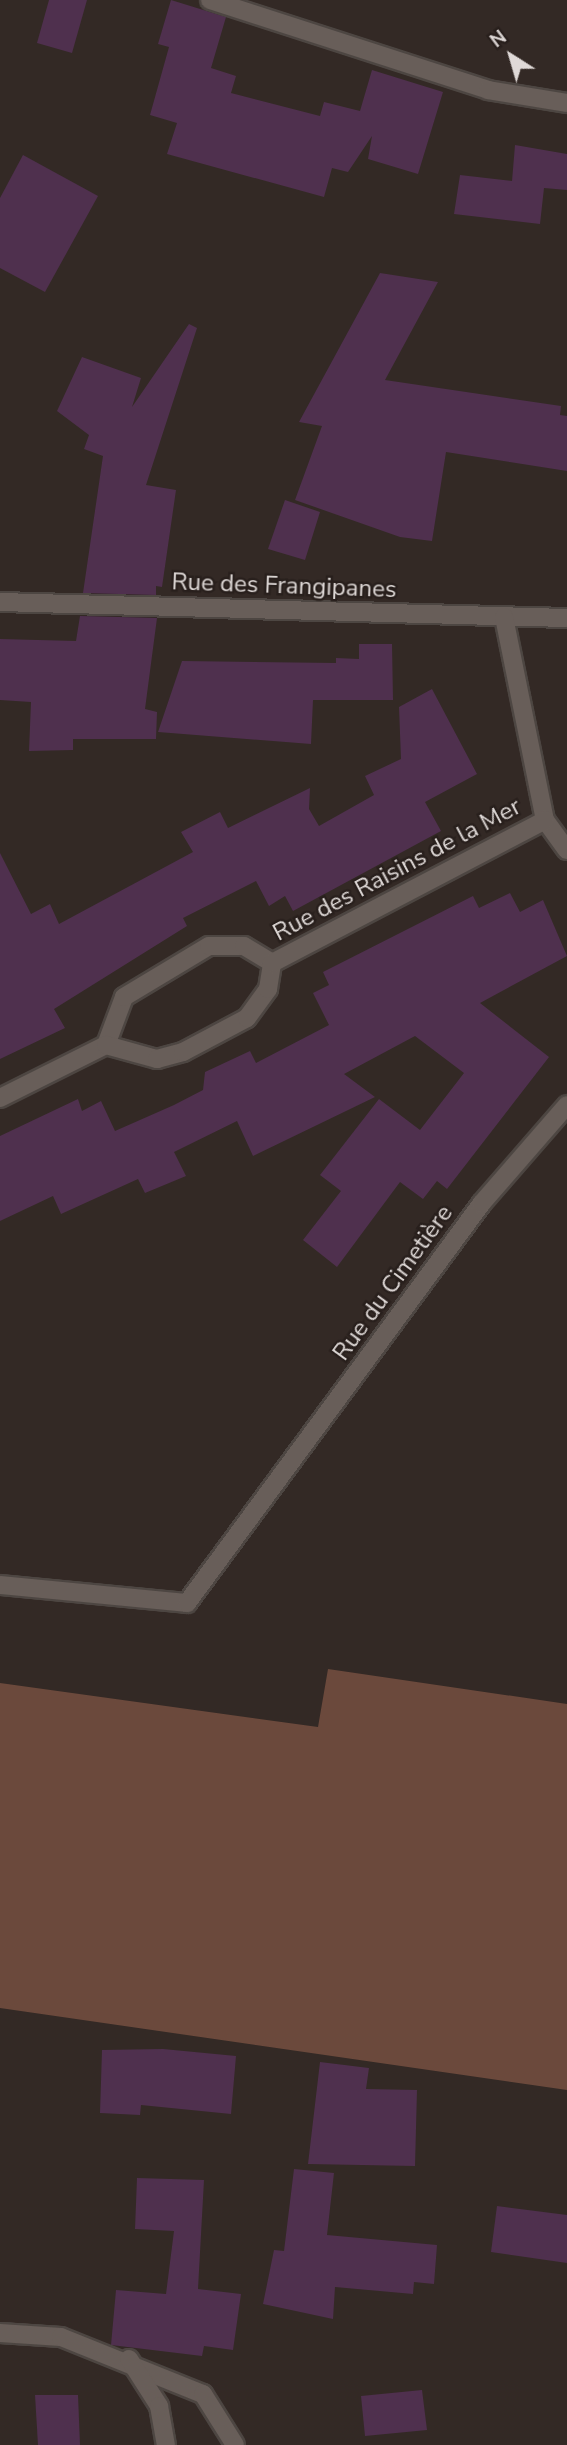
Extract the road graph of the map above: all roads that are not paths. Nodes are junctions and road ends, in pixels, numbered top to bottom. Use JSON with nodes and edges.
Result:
{"nodes":[{"id":1,"x":210,"y":0,"type":"edge"},
{"id":2,"x":567,"y":103,"type":"edge"},
{"id":3,"x":0,"y":602,"type":"edge"},
{"id":4,"x":504,"y":617,"type":"junction"},
{"id":5,"x":567,"y":618,"type":"edge"},
{"id":6,"x":545,"y":820,"type":"junction"},
{"id":7,"x":567,"y":850,"type":"edge"},
{"id":8,"x":272,"y":963,"type":"junction"},
{"id":9,"x":106,"y":1045,"type":"junction"},
{"id":10,"x":0,"y":1098,"type":"edge"},
{"id":11,"x":567,"y":1105,"type":"edge"},
{"id":12,"x":0,"y":1585,"type":"edge"},
{"id":13,"x":0,"y":2333,"type":"edge"},
{"id":14,"x":129,"y":2359,"type":"junction"},
{"id":15,"x":166,"y":2445,"type":"edge"},
{"id":16,"x":235,"y":2445,"type":"edge"}],
"edges":[{"from":1,"to":2,"type":"street"},
{"from":3,"to":4,"type":"street","name":"Rue des Frangipanes"},
{"from":4,"to":5,"type":"street","name":"Rue des Frangipanes"},
{"from":4,"to":6,"type":"street"},
{"from":6,"to":7,"type":"street"},
{"from":6,"to":8,"type":"street","name":"Rue des Raisins de la Mer"},
{"from":8,"to":9,"type":"street","name":"Rue des Raisins de la Mer"},
{"from":8,"to":9,"type":"street","name":"Rue des Raisins de la Mer"},
{"from":9,"to":10,"type":"street"},
{"from":11,"to":12,"type":"street","name":"Rue du Cimetière"},
{"from":13,"to":14,"type":"street"},
{"from":14,"to":15,"type":"street"},
{"from":14,"to":16,"type":"street"}]}
